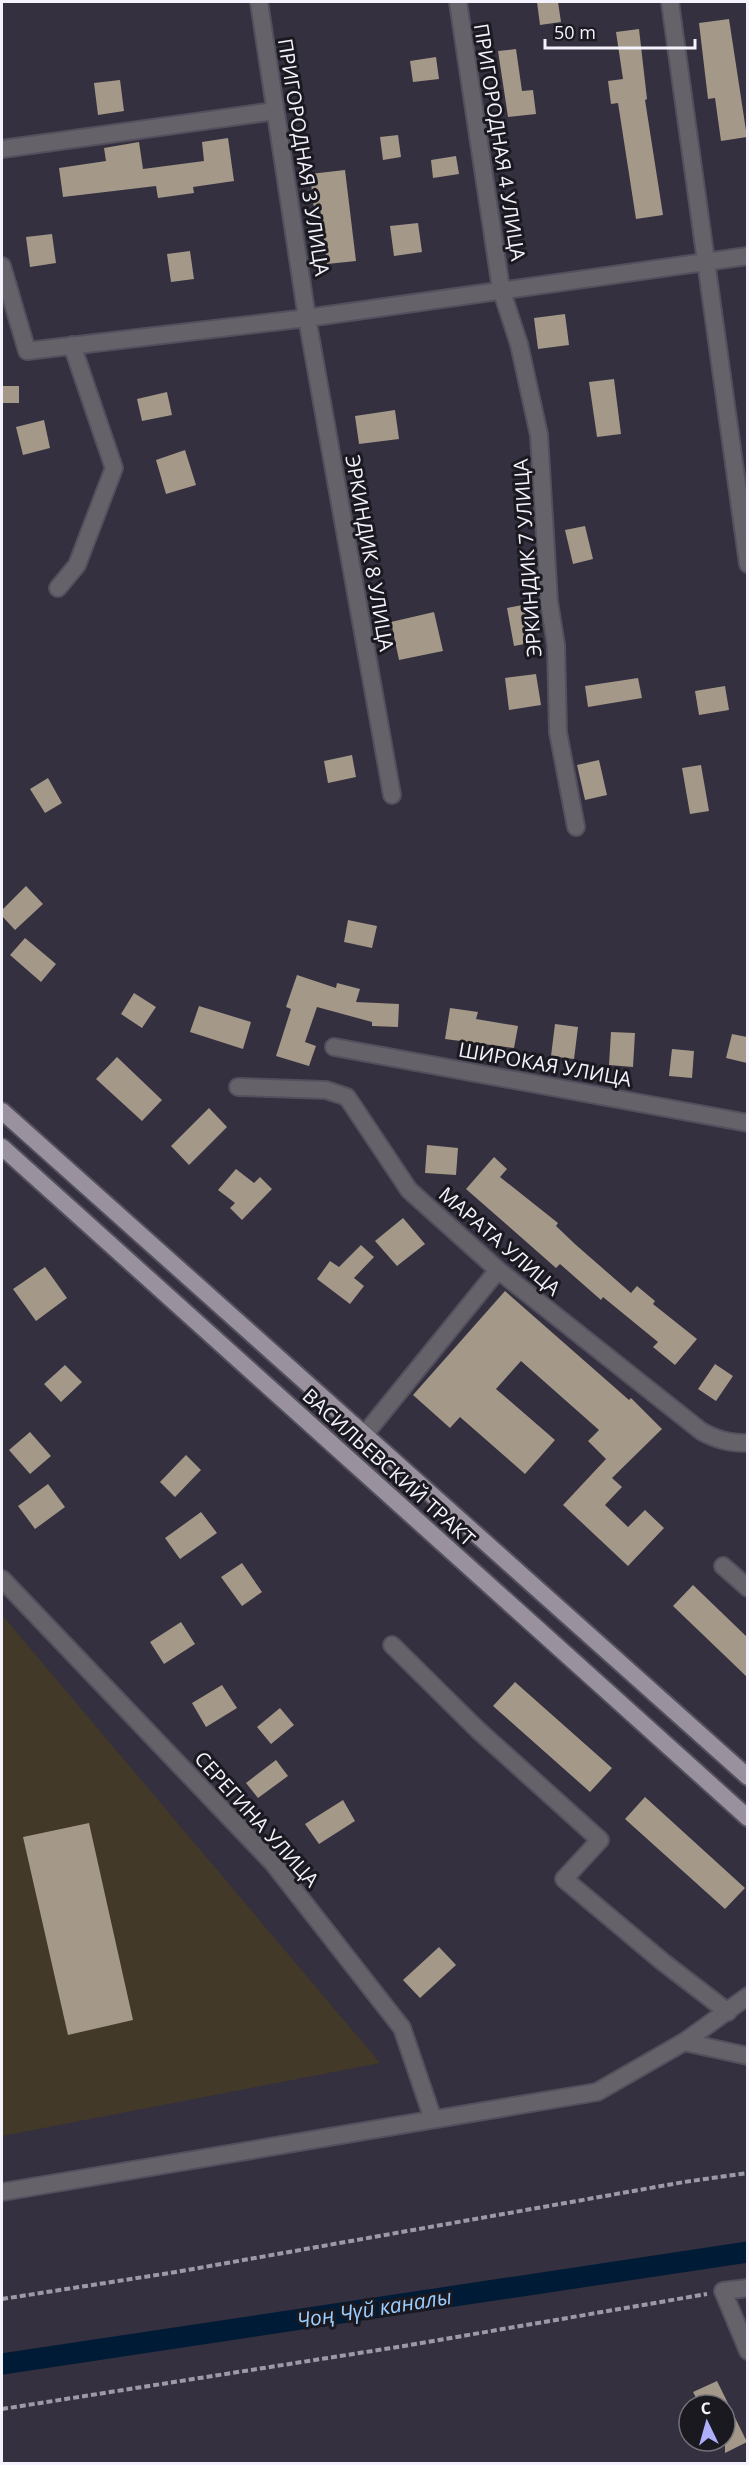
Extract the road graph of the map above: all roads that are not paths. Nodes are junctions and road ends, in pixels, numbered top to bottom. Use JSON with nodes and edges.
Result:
{"nodes":[{"id":1,"x":259,"y":2,"type":"edge"},
{"id":2,"x":458,"y":2,"type":"edge"},
{"id":3,"x":669,"y":2,"type":"edge"},
{"id":4,"x":276,"y":111,"type":"junction"},
{"id":5,"x":2,"y":149,"type":"edge"},
{"id":6,"x":747,"y":256,"type":"edge"},
{"id":7,"x":706,"y":261,"type":"junction"},
{"id":8,"x":2,"y":266,"type":"edge"},
{"id":9,"x":501,"y":289,"type":"junction"},
{"id":10,"x":307,"y":318,"type":"junction"},
{"id":11,"x":72,"y":345,"type":"junction"},
{"id":12,"x":747,"y":564,"type":"edge"},
{"id":13,"x":58,"y":588,"type":"dead end"},
{"id":14,"x":392,"y":795,"type":"dead end"},
{"id":15,"x":576,"y":827,"type":"dead end"},
{"id":16,"x":334,"y":1047,"type":"dead end"},
{"id":17,"x":237,"y":1087,"type":"dead end"},
{"id":18,"x":2,"y":1111,"type":"edge"},
{"id":19,"x":747,"y":1123,"type":"edge"},
{"id":20,"x":2,"y":1147,"type":"edge"},
{"id":21,"x":498,"y":1270,"type":"junction"},
{"id":22,"x":364,"y":1434,"type":"junction"},
{"id":23,"x":747,"y":1443,"type":"edge"},
{"id":24,"x":723,"y":1566,"type":"dead end"},
{"id":25,"x":2,"y":1579,"type":"edge"},
{"id":26,"x":747,"y":1588,"type":"edge"},
{"id":27,"x":392,"y":1645,"type":"dead end"},
{"id":28,"x":747,"y":1777,"type":"edge"},
{"id":29,"x":747,"y":1818,"type":"edge"},
{"id":30,"x":747,"y":1996,"type":"edge"},
{"id":31,"x":728,"y":2012,"type":"junction"},
{"id":32,"x":684,"y":2042,"type":"junction"},
{"id":33,"x":747,"y":2056,"type":"edge"},
{"id":34,"x":434,"y":2120,"type":"junction"},
{"id":35,"x":2,"y":2192,"type":"edge"},
{"id":36,"x":747,"y":2288,"type":"edge"},
{"id":37,"x":747,"y":2351,"type":"edge"}],
"edges":[{"from":1,"to":4,"type":"street","name":"ПРИГОРОДНАЯ 3 УЛИЦА"},
{"from":2,"to":9,"type":"street","name":"ПРИГОРОДНАЯ 4 УЛИЦА"},
{"from":3,"to":7,"type":"street"},
{"from":4,"to":5,"type":"street"},
{"from":4,"to":10,"type":"street","name":"ПРИГОРОДНАЯ 3 УЛИЦА"},
{"from":6,"to":7,"type":"street"},
{"from":7,"to":9,"type":"street"},
{"from":7,"to":12,"type":"street"},
{"from":8,"to":11,"type":"street"},
{"from":9,"to":10,"type":"street"},
{"from":9,"to":15,"type":"street","name":"ЭРКИНДИК 7 УЛИЦА"},
{"from":10,"to":11,"type":"street"},
{"from":10,"to":14,"type":"street","name":"ЭРКИНДИК 8 УЛИЦА"},
{"from":11,"to":13,"type":"street"},
{"from":16,"to":19,"type":"street","name":"ШИРОКАЯ УЛИЦА"},
{"from":17,"to":21,"type":"street","name":"МАРАТА УЛИЦА"},
{"from":18,"to":22,"type":"main road","name":"ВАСИЛЬЕВСКИЙ ТРАКТ"},
{"from":20,"to":29,"type":"main road","name":"ВАСИЛЬЕВСКИЙ ТРАКТ"},
{"from":21,"to":22,"type":"street"},
{"from":21,"to":23,"type":"street","name":"МАРАТА УЛИЦА"},
{"from":22,"to":28,"type":"main road","name":"ВАСИЛЬЕВСКИЙ ТРАКТ"},
{"from":24,"to":26,"type":"street"},
{"from":25,"to":34,"type":"street","name":"СЕРЕГИНА УЛИЦА"},
{"from":27,"to":31,"type":"street"},
{"from":30,"to":31,"type":"street"},
{"from":31,"to":32,"type":"street"},
{"from":32,"to":33,"type":"street"},
{"from":32,"to":34,"type":"street"},
{"from":34,"to":35,"type":"street"},
{"from":36,"to":37,"type":"street"}]}
